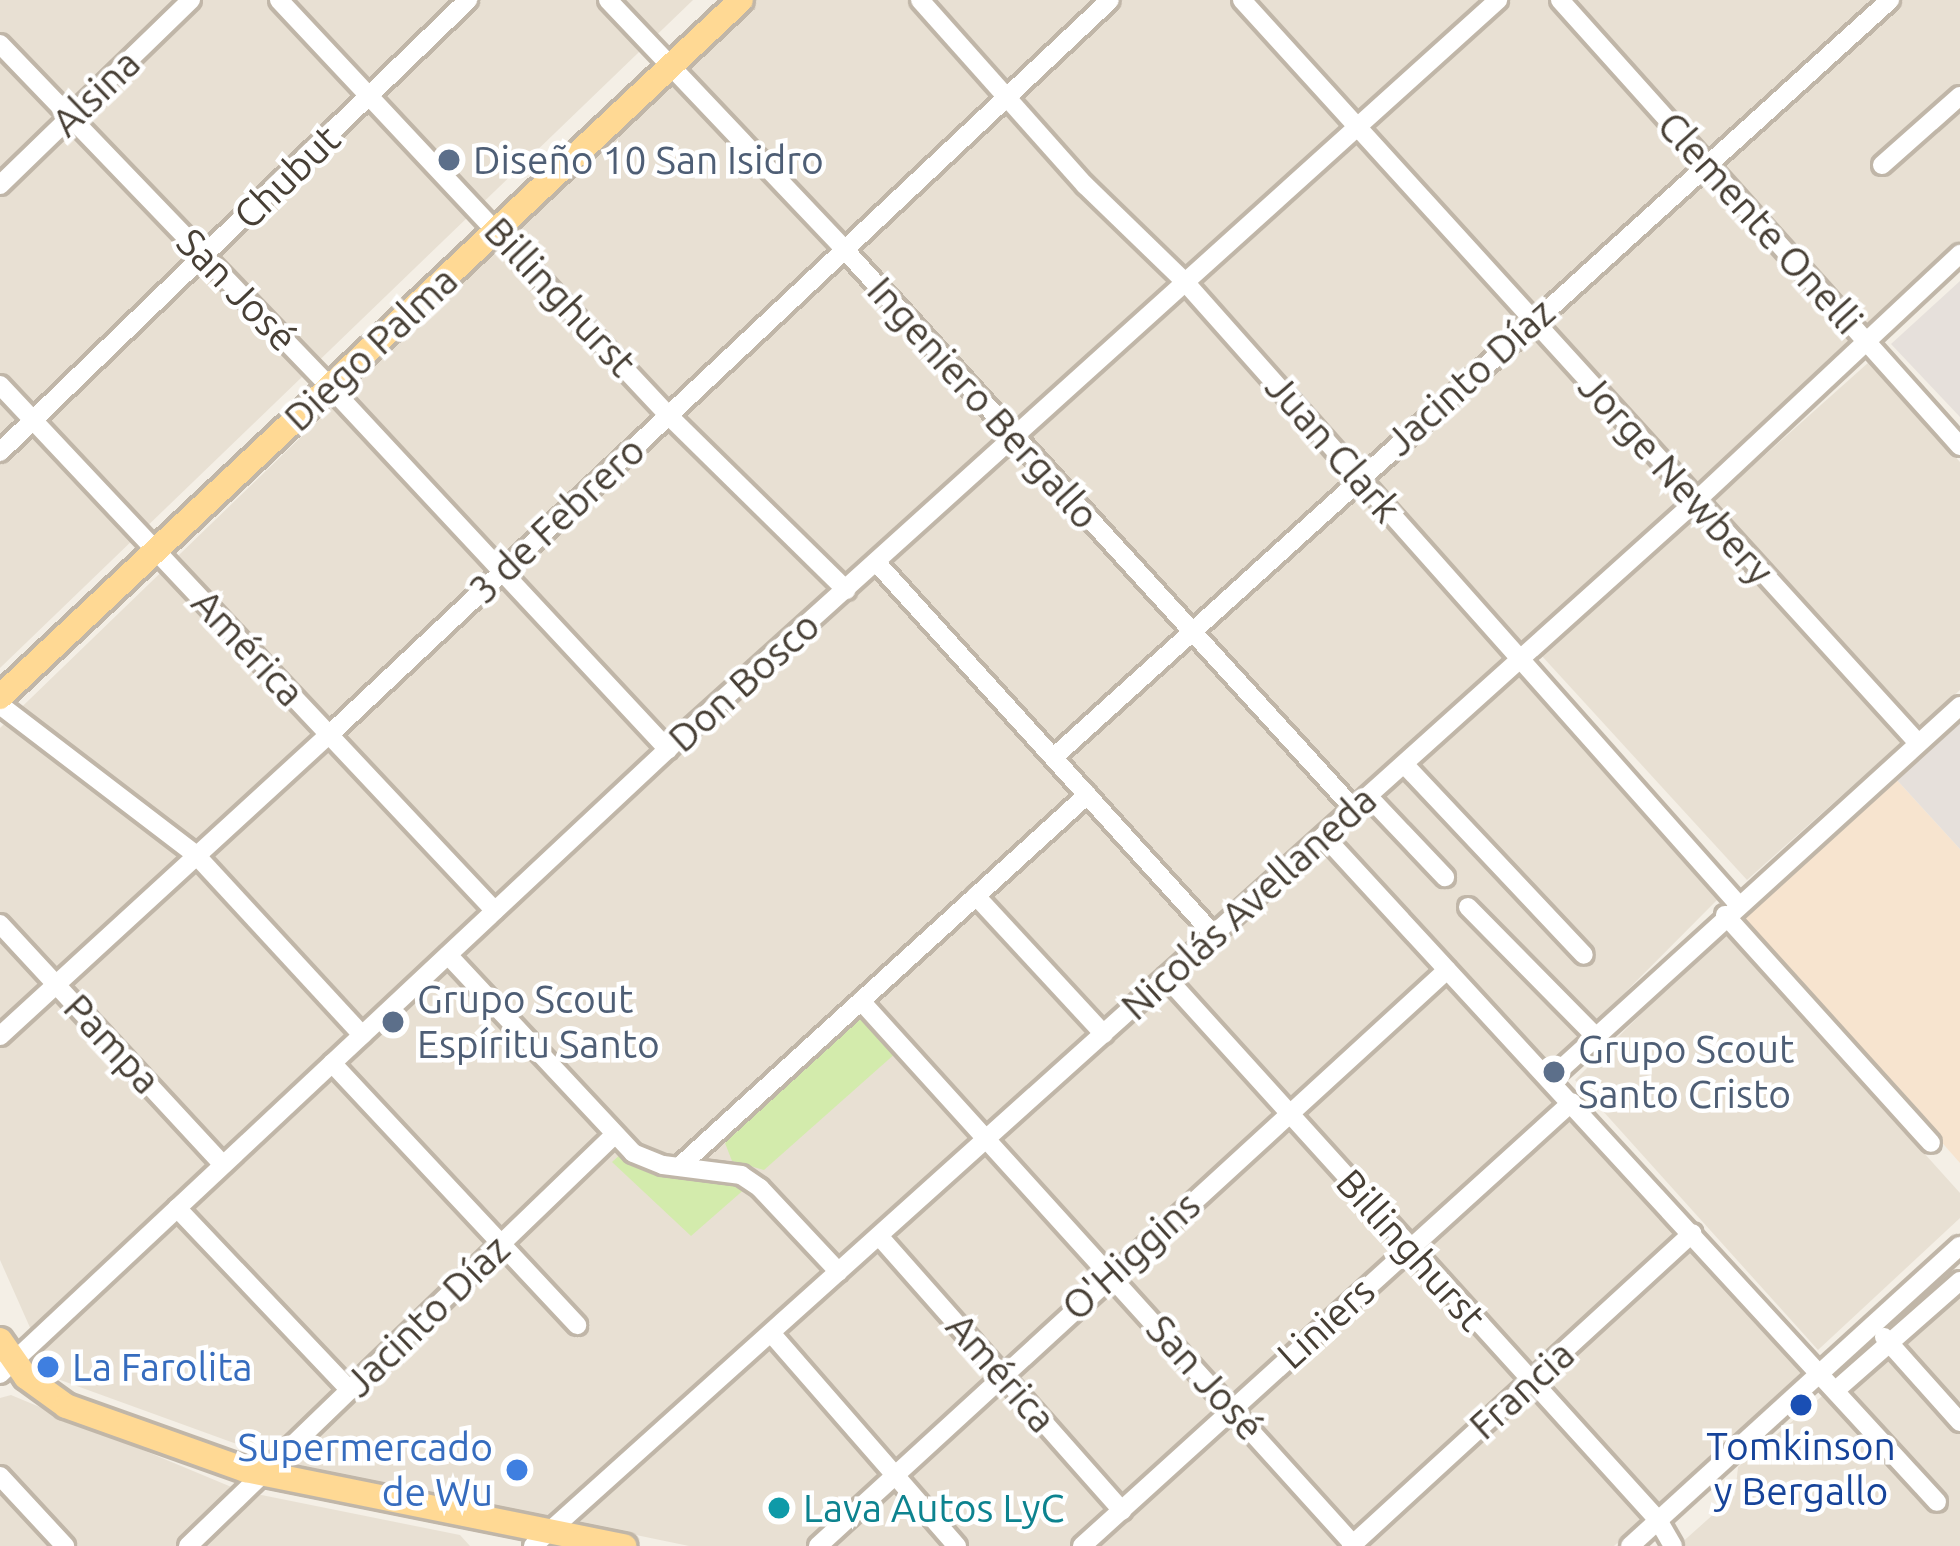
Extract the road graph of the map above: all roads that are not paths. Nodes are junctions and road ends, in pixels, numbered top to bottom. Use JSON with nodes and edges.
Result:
{"nodes":[{"id":1,"x":191,"y":0,"type":"edge"},
{"id":2,"x":279,"y":0,"type":"edge"},
{"id":3,"x":468,"y":0,"type":"edge"},
{"id":4,"x":608,"y":0,"type":"edge"},
{"id":5,"x":741,"y":0,"type":"edge"},
{"id":6,"x":920,"y":0,"type":"edge"},
{"id":7,"x":1110,"y":0,"type":"edge"},
{"id":8,"x":1242,"y":0,"type":"edge"},
{"id":9,"x":1498,"y":0,"type":"edge"},
{"id":10,"x":1560,"y":0,"type":"edge"},
{"id":11,"x":1889,"y":0,"type":"edge"},
{"id":12,"x":0,"y":44,"type":"edge"},
{"id":13,"x":672,"y":64,"type":"junction"},
{"id":14,"x":372,"y":94,"type":"junction"},
{"id":15,"x":1008,"y":96,"type":"junction"},
{"id":16,"x":1960,"y":96,"type":"edge"},
{"id":17,"x":71,"y":118,"type":"junction"},
{"id":18,"x":1359,"y":125,"type":"junction"},
{"id":19,"x":1708,"y":164,"type":"junction"},
{"id":20,"x":1882,"y":165,"type":"dead end"},
{"id":21,"x":0,"y":185,"type":"edge"},
{"id":22,"x":497,"y":229,"type":"junction"},
{"id":23,"x":845,"y":250,"type":"junction"},
{"id":24,"x":1960,"y":254,"type":"edge"},
{"id":25,"x":206,"y":257,"type":"junction"},
{"id":26,"x":1186,"y":283,"type":"junction"},
{"id":27,"x":1533,"y":321,"type":"junction"},
{"id":28,"x":1864,"y":341,"type":"junction"},
{"id":29,"x":0,"y":385,"type":"edge"},
{"id":30,"x":330,"y":387,"type":"junction"},
{"id":31,"x":668,"y":416,"type":"junction"},
{"id":32,"x":33,"y":421,"type":"junction"},
{"id":33,"x":1016,"y":439,"type":"junction"},
{"id":34,"x":1960,"y":446,"type":"edge"},
{"id":35,"x":0,"y":452,"type":"edge"},
{"id":36,"x":1359,"y":476,"type":"junction"},
{"id":37,"x":1696,"y":501,"type":"junction"},
{"id":38,"x":156,"y":550,"type":"junction"},
{"id":39,"x":876,"y":562,"type":"junction"},
{"id":40,"x":503,"y":571,"type":"junction"},
{"id":41,"x":846,"y":590,"type":"junction"},
{"id":42,"x":1188,"y":632,"type":"junction"},
{"id":43,"x":1518,"y":661,"type":"junction"},
{"id":44,"x":0,"y":701,"type":"edge"},
{"id":45,"x":1960,"y":706,"type":"edge"},
{"id":46,"x":329,"y":735,"type":"junction"},
{"id":47,"x":1918,"y":743,"type":"junction"},
{"id":48,"x":668,"y":750,"type":"junction"},
{"id":49,"x":1054,"y":757,"type":"junction"},
{"id":50,"x":1404,"y":764,"type":"junction"},
{"id":51,"x":1087,"y":794,"type":"junction"},
{"id":52,"x":1361,"y":803,"type":"junction"},
{"id":53,"x":1324,"y":836,"type":"junction"},
{"id":54,"x":196,"y":855,"type":"junction"},
{"id":55,"x":1444,"y":877,"type":"dead end"},
{"id":56,"x":976,"y":896,"type":"junction"},
{"id":57,"x":1468,"y":907,"type":"dead end"},
{"id":58,"x":1731,"y":909,"type":"junction"},
{"id":59,"x":495,"y":911,"type":"junction"},
{"id":60,"x":0,"y":924,"type":"edge"},
{"id":61,"x":1214,"y":935,"type":"junction"},
{"id":62,"x":448,"y":955,"type":"junction"},
{"id":63,"x":1584,"y":956,"type":"dead end"},
{"id":64,"x":1447,"y":970,"type":"junction"},
{"id":65,"x":1166,"y":977,"type":"junction"},
{"id":66,"x":56,"y":983,"type":"junction"},
{"id":67,"x":861,"y":1000,"type":"junction"},
{"id":68,"x":1104,"y":1034,"type":"junction"},
{"id":69,"x":362,"y":1035,"type":"junction"},
{"id":70,"x":0,"y":1036,"type":"edge"},
{"id":71,"x":1596,"y":1037,"type":"junction"},
{"id":72,"x":332,"y":1063,"type":"junction"},
{"id":73,"x":1551,"y":1078,"type":"junction"},
{"id":74,"x":1572,"y":1102,"type":"junction"},
{"id":75,"x":1288,"y":1114,"type":"junction"},
{"id":76,"x":613,"y":1136,"type":"junction"},
{"id":77,"x":987,"y":1139,"type":"junction"},
{"id":78,"x":1931,"y":1143,"type":"dead end"},
{"id":79,"x":223,"y":1165,"type":"junction"},
{"id":80,"x":680,"y":1166,"type":"junction"},
{"id":81,"x":177,"y":1208,"type":"junction"},
{"id":82,"x":1692,"y":1233,"type":"junction"},
{"id":83,"x":879,"y":1236,"type":"junction"},
{"id":84,"x":502,"y":1243,"type":"junction"},
{"id":85,"x":1960,"y":1246,"type":"edge"},
{"id":86,"x":1408,"y":1249,"type":"junction"},
{"id":87,"x":839,"y":1272,"type":"junction"},
{"id":88,"x":1111,"y":1274,"type":"junction"},
{"id":89,"x":1960,"y":1281,"type":"edge"},
{"id":90,"x":577,"y":1325,"type":"dead end"},
{"id":91,"x":1872,"y":1325,"type":"junction"},
{"id":92,"x":771,"y":1333,"type":"junction"},
{"id":93,"x":1889,"y":1342,"type":"junction"},
{"id":94,"x":4,"y":1359,"type":"edge"},
{"id":95,"x":1822,"y":1372,"type":"junction"},
{"id":96,"x":1001,"y":1374,"type":"junction"},
{"id":97,"x":1533,"y":1382,"type":"junction"},
{"id":98,"x":350,"y":1390,"type":"junction"},
{"id":99,"x":1836,"y":1390,"type":"junction"},
{"id":100,"x":1233,"y":1407,"type":"junction"},
{"id":101,"x":1960,"y":1422,"type":"edge"},
{"id":102,"x":892,"y":1474,"type":"junction"},
{"id":103,"x":0,"y":1476,"type":"edge"},
{"id":104,"x":265,"y":1476,"type":"junction"},
{"id":105,"x":1937,"y":1502,"type":"dead end"},
{"id":106,"x":1122,"y":1510,"type":"junction"},
{"id":107,"x":542,"y":1538,"type":"edge"},
{"id":108,"x":1664,"y":1538,"type":"edge"},
{"id":109,"x":1352,"y":1545,"type":"edge"},
{"id":110,"x":65,"y":1546,"type":"edge"},
{"id":111,"x":188,"y":1546,"type":"edge"},
{"id":112,"x":624,"y":1546,"type":"edge"},
{"id":113,"x":818,"y":1546,"type":"edge"},
{"id":114,"x":956,"y":1546,"type":"edge"},
{"id":115,"x":1082,"y":1546,"type":"edge"},
{"id":116,"x":1630,"y":1546,"type":"edge"}],
"edges":[{"from":1,"to":17,"type":"street","name":"Alsina"},
{"from":2,"to":14,"type":"street","name":"Billinghurst"},
{"from":3,"to":14,"type":"street","name":"Chubut"},
{"from":4,"to":13,"type":"street","name":"Ingeniero Bergallo"},
{"from":5,"to":13,"type":"main road","name":"Diego Palma"},
{"from":6,"to":15,"type":"street","name":"Juan Clark"},
{"from":7,"to":15,"type":"street","name":"3 de Febrero"},
{"from":8,"to":18,"type":"street","name":"Jorge Newbery"},
{"from":9,"to":18,"type":"street","name":"Don Bosco"},
{"from":10,"to":19,"type":"street","name":"Clemente Onelli"},
{"from":11,"to":19,"type":"street","name":"Jacinto Díaz"},
{"from":12,"to":17,"type":"street","name":"San José"},
{"from":13,"to":22,"type":"main road","name":"Diego Palma"},
{"from":13,"to":23,"type":"street","name":"Ingeniero Bergallo"},
{"from":14,"to":22,"type":"street","name":"Billinghurst"},
{"from":14,"to":25,"type":"street","name":"Chubut"},
{"from":15,"to":23,"type":"street","name":"3 de Febrero"},
{"from":15,"to":26,"type":"street","name":"Juan Clark"},
{"from":16,"to":20,"type":"street"},
{"from":17,"to":21,"type":"street","name":"Alsina"},
{"from":17,"to":25,"type":"street","name":"San José"},
{"from":18,"to":26,"type":"street","name":"Don Bosco"},
{"from":18,"to":27,"type":"street","name":"Jorge Newbery"},
{"from":19,"to":27,"type":"street","name":"Jacinto Díaz"},
{"from":19,"to":28,"type":"street","name":"Clemente Onelli"},
{"from":22,"to":30,"type":"main road","name":"Diego Palma"},
{"from":22,"to":31,"type":"street","name":"Billinghurst"},
{"from":23,"to":31,"type":"street","name":"3 de Febrero"},
{"from":23,"to":33,"type":"street","name":"Ingeniero Bergallo"},
{"from":24,"to":28,"type":"street","name":"Nicolás Avellaneda"},
{"from":25,"to":30,"type":"street","name":"San José"},
{"from":25,"to":32,"type":"street","name":"Chubut"},
{"from":26,"to":33,"type":"street","name":"Don Bosco"},
{"from":26,"to":36,"type":"street","name":"Juan Clark"},
{"from":27,"to":36,"type":"street","name":"Jacinto Díaz"},
{"from":27,"to":37,"type":"street","name":"Jorge Newbery"},
{"from":28,"to":34,"type":"street","name":"Clemente Onelli"},
{"from":28,"to":37,"type":"street","name":"Nicolás Avellaneda"},
{"from":29,"to":32,"type":"street","name":"América"},
{"from":30,"to":38,"type":"main road","name":"Diego Palma"},
{"from":30,"to":40,"type":"street","name":"San José"},
{"from":31,"to":40,"type":"street","name":"3 de Febrero"},
{"from":31,"to":41,"type":"street","name":"Billinghurst"},
{"from":32,"to":35,"type":"street","name":"Chubut"},
{"from":32,"to":38,"type":"street","name":"América"},
{"from":33,"to":39,"type":"street","name":"Don Bosco"},
{"from":33,"to":42,"type":"street","name":"Ingeniero Bergallo"},
{"from":36,"to":42,"type":"street","name":"Jacinto Díaz"},
{"from":36,"to":43,"type":"street","name":"Juan Clark"},
{"from":37,"to":43,"type":"street","name":"Nicolás Avellaneda"},
{"from":37,"to":47,"type":"street","name":"Jorge Newbery"},
{"from":38,"to":44,"type":"main road","name":"Diego Palma"},
{"from":38,"to":46,"type":"street","name":"América"},
{"from":39,"to":41,"type":"street","name":"Don Bosco"},
{"from":39,"to":49,"type":"street"},
{"from":40,"to":46,"type":"street","name":"3 de Febrero"},
{"from":40,"to":48,"type":"street","name":"San José"},
{"from":41,"to":48,"type":"street","name":"Don Bosco"},
{"from":42,"to":49,"type":"street","name":"Jacinto Díaz"},
{"from":42,"to":52,"type":"street","name":"Ingeniero Bergallo"},
{"from":43,"to":50,"type":"street","name":"Nicolás Avellaneda"},
{"from":43,"to":58,"type":"street","name":"Juan Clark"},
{"from":44,"to":54,"type":"street"},
{"from":45,"to":47,"type":"street"},
{"from":46,"to":54,"type":"street","name":"3 de Febrero"},
{"from":46,"to":59,"type":"street","name":"América"},
{"from":47,"to":58,"type":"street"},
{"from":48,"to":59,"type":"street","name":"Don Bosco"},
{"from":49,"to":51,"type":"street"},
{"from":50,"to":52,"type":"street","name":"Nicolás Avellaneda"},
{"from":50,"to":63,"type":"street"},
{"from":51,"to":56,"type":"street"},
{"from":51,"to":61,"type":"street"},
{"from":52,"to":53,"type":"street","name":"Nicolás Avellaneda"},
{"from":52,"to":55,"type":"street","name":"Ingeniero Bergallo"},
{"from":53,"to":61,"type":"street","name":"Nicolás Avellaneda"},
{"from":53,"to":64,"type":"street"},
{"from":54,"to":66,"type":"street","name":"3 de Febrero"},
{"from":54,"to":69,"type":"street"},
{"from":56,"to":67,"type":"street"},
{"from":56,"to":68,"type":"street"},
{"from":57,"to":71,"type":"street"},
{"from":58,"to":71,"type":"street"},
{"from":58,"to":78,"type":"street","name":"Juan Clark"},
{"from":59,"to":62,"type":"street","name":"Don Bosco"},
{"from":60,"to":66,"type":"street","name":"Pampa"},
{"from":61,"to":65,"type":"street","name":"Nicolás Avellaneda"},
{"from":62,"to":69,"type":"street","name":"Don Bosco"},
{"from":62,"to":76,"type":"street"},
{"from":64,"to":73,"type":"street"},
{"from":64,"to":75,"type":"street","name":"O'Higgins"},
{"from":65,"to":68,"type":"street","name":"Nicolás Avellaneda"},
{"from":65,"to":75,"type":"street","name":"Billinghurst"},
{"from":66,"to":70,"type":"street","name":"3 de Febrero"},
{"from":66,"to":79,"type":"street","name":"Pampa"},
{"from":67,"to":77,"type":"street","name":"San José"},
{"from":67,"to":80,"type":"street"},
{"from":68,"to":77,"type":"street","name":"Nicolás Avellaneda"},
{"from":69,"to":72,"type":"street","name":"Don Bosco"},
{"from":71,"to":73,"type":"street"},
{"from":72,"to":79,"type":"street","name":"Don Bosco"},
{"from":72,"to":84,"type":"street"},
{"from":73,"to":74,"type":"street"},
{"from":74,"to":82,"type":"street"},
{"from":74,"to":86,"type":"street","name":"Liniers"},
{"from":75,"to":86,"type":"street","name":"Billinghurst"},
{"from":75,"to":88,"type":"street","name":"O'Higgins"},
{"from":76,"to":80,"type":"street"},
{"from":76,"to":84,"type":"street","name":"Jacinto Díaz"},
{"from":77,"to":83,"type":"street","name":"Nicolás Avellaneda"},
{"from":77,"to":88,"type":"street","name":"San José"},
{"from":79,"to":81,"type":"street","name":"Don Bosco"},
{"from":80,"to":87,"type":"street"},
{"from":81,"to":94,"type":"street","name":"Don Bosco"},
{"from":81,"to":98,"type":"street"},
{"from":82,"to":95,"type":"street"},
{"from":82,"to":97,"type":"street","name":"Francia"},
{"from":83,"to":87,"type":"street","name":"Nicolás Avellaneda"},
{"from":83,"to":96,"type":"street","name":"América"},
{"from":84,"to":90,"type":"street"},
{"from":84,"to":98,"type":"street","name":"Jacinto Díaz"},
{"from":85,"to":91,"type":"street"},
{"from":86,"to":97,"type":"street","name":"Billinghurst"},
{"from":86,"to":100,"type":"street","name":"Liniers"},
{"from":87,"to":92,"type":"street","name":"Nicolás Avellaneda"},
{"from":88,"to":96,"type":"street","name":"O'Higgins"},
{"from":88,"to":100,"type":"street","name":"San José"},
{"from":89,"to":93,"type":"street"},
{"from":91,"to":93,"type":"street"},
{"from":91,"to":95,"type":"street"},
{"from":92,"to":102,"type":"street"},
{"from":92,"to":107,"type":"street","name":"Nicolás Avellaneda"},
{"from":93,"to":99,"type":"street"},
{"from":93,"to":101,"type":"street"},
{"from":94,"to":104,"type":"main road"},
{"from":95,"to":99,"type":"street"},
{"from":95,"to":108,"type":"street"},
{"from":96,"to":102,"type":"street","name":"O'Higgins"},
{"from":96,"to":106,"type":"street","name":"América"},
{"from":97,"to":108,"type":"street","name":"Billinghurst"},
{"from":97,"to":109,"type":"street","name":"Francia"},
{"from":98,"to":104,"type":"street","name":"Jacinto Díaz"},
{"from":99,"to":105,"type":"street"},
{"from":100,"to":106,"type":"street","name":"Liniers"},
{"from":100,"to":109,"type":"street","name":"San José"},
{"from":102,"to":113,"type":"street","name":"O'Higgins"},
{"from":102,"to":114,"type":"street"},
{"from":103,"to":110,"type":"street"},
{"from":104,"to":107,"type":"main road"},
{"from":104,"to":111,"type":"street","name":"Jacinto Díaz"},
{"from":106,"to":115,"type":"street","name":"Liniers"},
{"from":107,"to":112,"type":"main road"},
{"from":108,"to":116,"type":"street"}]}
